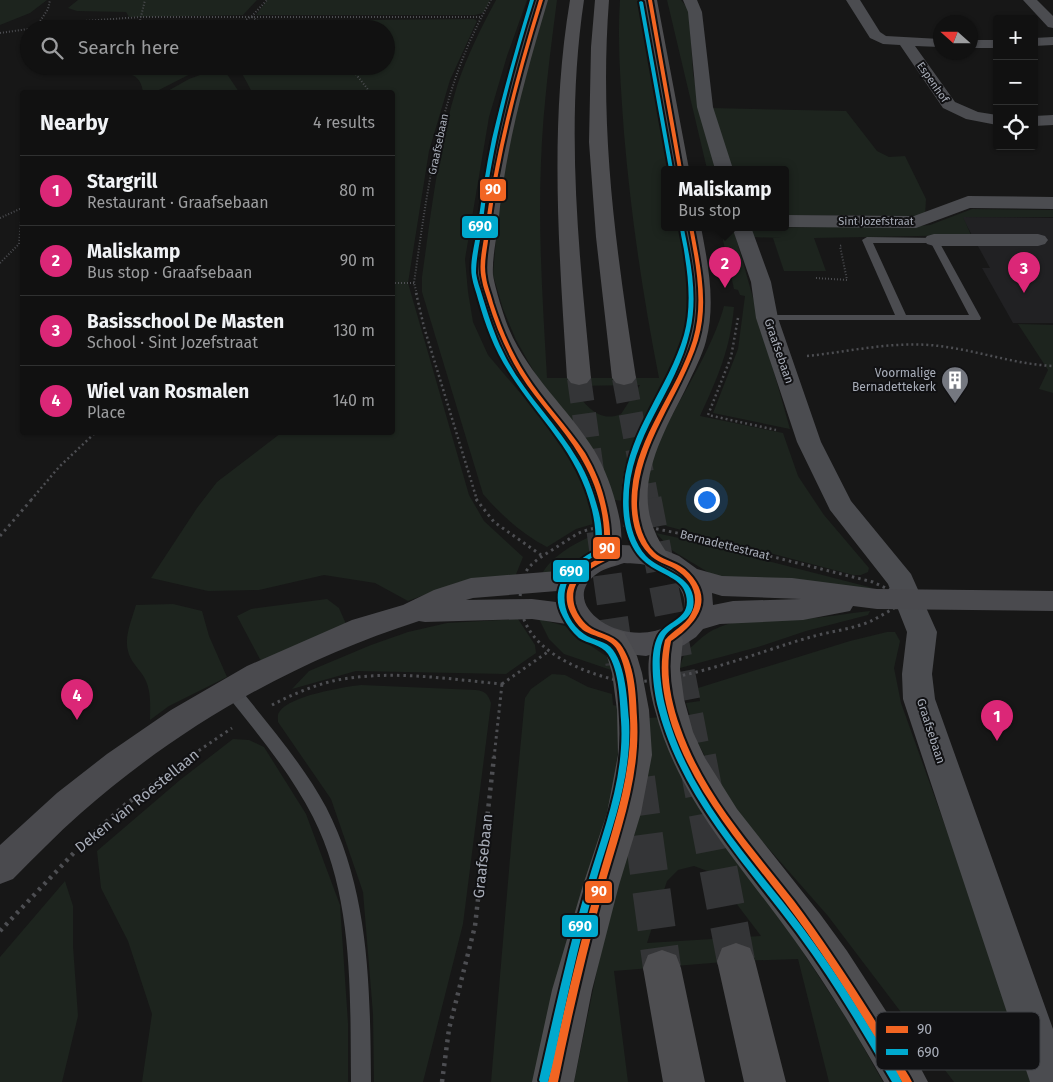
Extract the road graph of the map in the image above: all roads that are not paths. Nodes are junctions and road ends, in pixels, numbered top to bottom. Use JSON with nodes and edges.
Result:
{"nodes":[{"id":1,"x":541,"y":0,"type":"edge"},
{"id":2,"x":577,"y":0,"type":"edge"},
{"id":3,"x":602,"y":0,"type":"edge"},
{"id":4,"x":650,"y":0,"type":"edge"},
{"id":5,"x":690,"y":0,"type":"edge"},
{"id":6,"x":853,"y":0,"type":"edge"},
{"id":7,"x":1030,"y":0,"type":"edge"},
{"id":8,"x":1053,"y":24,"type":"edge"},
{"id":9,"x":1053,"y":41,"type":"edge"},
{"id":10,"x":905,"y":42,"type":"junction"},
{"id":11,"x":1038,"y":42,"type":"edge"},
{"id":12,"x":933,"y":43,"type":"edge"},
{"id":13,"x":978,"y":44,"type":"edge"},
{"id":14,"x":993,"y":44,"type":"edge"},
{"id":15,"x":993,"y":119,"type":"edge"},
{"id":16,"x":1053,"y":120,"type":"edge"},
{"id":17,"x":1038,"y":121,"type":"edge"},
{"id":18,"x":679,"y":166,"type":"edge"},
{"id":19,"x":723,"y":166,"type":"edge"},
{"id":20,"x":1053,"y":203,"type":"edge"},
{"id":21,"x":789,"y":221,"type":"edge"},
{"id":22,"x":692,"y":231,"type":"edge"},
{"id":23,"x":742,"y":231,"type":"edge"},
{"id":24,"x":934,"y":240,"type":"junction"},
{"id":25,"x":1038,"y":240,"type":"dead end"},
{"id":26,"x":753,"y":316,"type":"junction"},
{"id":27,"x":902,"y":318,"type":"junction"},
{"id":28,"x":580,"y":378,"type":"tunnel mouth"},
{"id":29,"x":624,"y":378,"type":"tunnel mouth"},
{"id":30,"x":655,"y":557,"type":"junction"},
{"id":31,"x":605,"y":558,"type":"junction"},
{"id":32,"x":576,"y":576,"type":"junction"},
{"id":33,"x":690,"y":577,"type":"junction"},
{"id":34,"x":877,"y":599,"type":"junction"},
{"id":35,"x":908,"y":599,"type":"junction"},
{"id":36,"x":1053,"y":600,"type":"edge"},
{"id":37,"x":413,"y":612,"type":"junction"},
{"id":38,"x":575,"y":615,"type":"junction"},
{"id":39,"x":694,"y":621,"type":"junction"},
{"id":40,"x":614,"y":640,"type":"junction"},
{"id":41,"x":668,"y":640,"type":"junction"},
{"id":42,"x":646,"y":681,"type":"junction"},
{"id":43,"x":231,"y":689,"type":"junction"},
{"id":44,"x":0,"y":868,"type":"edge"},
{"id":45,"x":736,"y":961,"type":"tunnel mouth"},
{"id":46,"x":662,"y":968,"type":"tunnel mouth"},
{"id":47,"x":1027,"y":1012,"type":"edge"},
{"id":48,"x":876,"y":1030,"type":"edge"},
{"id":49,"x":1040,"y":1050,"type":"edge"},
{"id":50,"x":900,"y":1070,"type":"edge"},
{"id":51,"x":361,"y":1082,"type":"edge"},
{"id":52,"x":553,"y":1082,"type":"edge"},
{"id":53,"x":684,"y":1082,"type":"edge"},
{"id":54,"x":765,"y":1082,"type":"edge"},
{"id":55,"x":907,"y":1082,"type":"edge"},
{"id":56,"x":1051,"y":1082,"type":"edge"}],
"edges":[{"from":1,"to":31,"type":"highway"},
{"from":2,"to":28,"type":"highway"},
{"from":3,"to":29,"type":"highway"},
{"from":4,"to":18,"type":"highway"},
{"from":5,"to":19,"type":"street"},
{"from":6,"to":10,"type":"street","name":"Espenhof"},
{"from":7,"to":8,"type":"street"},
{"from":9,"to":11,"type":"street"},
{"from":10,"to":12,"type":"street","name":"Espenhof"},
{"from":10,"to":15,"type":"street","name":"Espenhof"},
{"from":13,"to":14,"type":"street"},
{"from":16,"to":17,"type":"street"},
{"from":20,"to":21,"type":"street","name":"Sint Jozefstraat"},
{"from":22,"to":30,"type":"highway"},
{"from":23,"to":26,"type":"street","name":"Graafsebaan"},
{"from":24,"to":25,"type":"street"},
{"from":24,"to":27,"type":"lane"},
{"from":24,"to":27,"type":"lane"},
{"from":26,"to":27,"type":"lane"},
{"from":26,"to":35,"type":"street","name":"Graafsebaan"},
{"from":30,"to":31,"type":"main road"},
{"from":30,"to":33,"type":"main road"},
{"from":31,"to":32,"type":"main road"},
{"from":32,"to":37,"type":"main road"},
{"from":32,"to":38,"type":"main road"},
{"from":33,"to":34,"type":"main road"},
{"from":33,"to":39,"type":"main road"},
{"from":34,"to":35,"type":"main road"},
{"from":34,"to":39,"type":"main road"},
{"from":35,"to":36,"type":"main road"},
{"from":35,"to":47,"type":"street","name":"Graafsebaan"},
{"from":37,"to":38,"type":"main road"},
{"from":37,"to":43,"type":"main road"},
{"from":38,"to":40,"type":"main road"},
{"from":39,"to":41,"type":"main road"},
{"from":40,"to":41,"type":"main road"},
{"from":40,"to":42,"type":"highway"},
{"from":41,"to":42,"type":"highway"},
{"from":42,"to":48,"type":"highway"},
{"from":42,"to":52,"type":"highway"},
{"from":43,"to":44,"type":"main road"},
{"from":43,"to":51,"type":"lane"},
{"from":45,"to":54,"type":"highway"},
{"from":46,"to":53,"type":"highway"},
{"from":49,"to":56,"type":"street","name":"Graafsebaan"},
{"from":50,"to":55,"type":"highway"}]}
